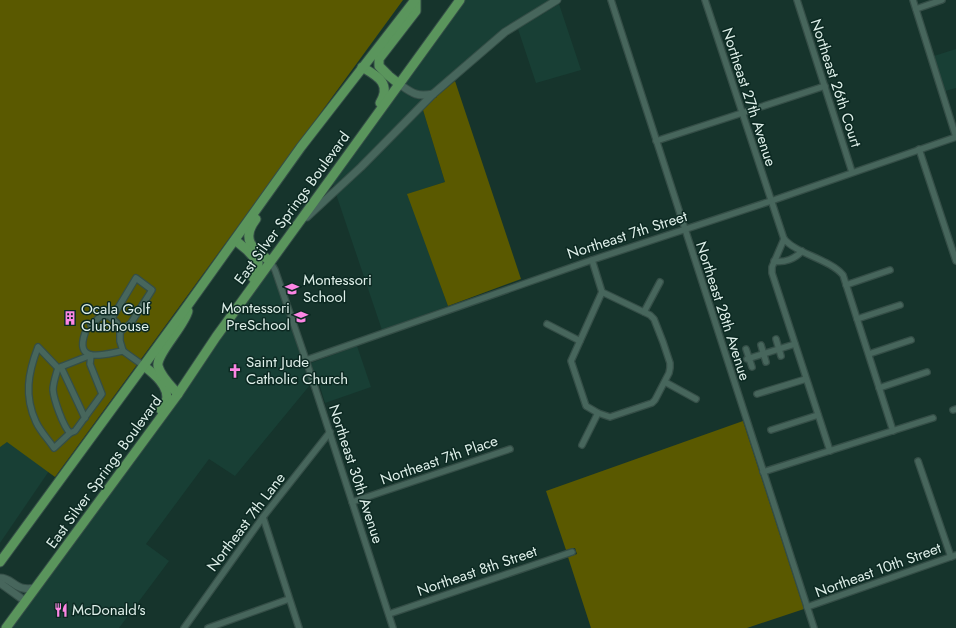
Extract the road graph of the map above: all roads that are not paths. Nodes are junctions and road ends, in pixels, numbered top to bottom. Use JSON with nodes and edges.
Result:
{"nodes":[{"id":1,"x":416,"y":0,"type":"edge"},
{"id":2,"x":460,"y":0,"type":"edge"},
{"id":3,"x":557,"y":0,"type":"edge"},
{"id":4,"x":611,"y":0,"type":"edge"},
{"id":5,"x":705,"y":0,"type":"edge"},
{"id":6,"x":797,"y":0,"type":"edge"},
{"id":7,"x":913,"y":0,"type":"edge"},
{"id":8,"x":942,"y":0,"type":"edge"},
{"id":9,"x":916,"y":9,"type":"junction"},
{"id":10,"x":362,"y":67,"type":"junction"},
{"id":11,"x":399,"y":84,"type":"junction"},
{"id":12,"x":825,"y":86,"type":"junction"},
{"id":13,"x":433,"y":94,"type":"junction"},
{"id":14,"x":742,"y":113,"type":"junction"},
{"id":15,"x":956,"y":137,"type":"edge"},
{"id":16,"x":656,"y":141,"type":"junction"},
{"id":17,"x":301,"y":147,"type":"junction"},
{"id":18,"x":919,"y":149,"type":"junction"},
{"id":19,"x":346,"y":158,"type":"junction"},
{"id":20,"x":852,"y":172,"type":"junction"},
{"id":21,"x":771,"y":201,"type":"junction"},
{"id":22,"x":295,"y":228,"type":"junction"},
{"id":23,"x":684,"y":230,"type":"junction"},
{"id":24,"x":784,"y":239,"type":"junction"},
{"id":25,"x":235,"y":240,"type":"junction"},
{"id":26,"x":802,"y":252,"type":"junction"},
{"id":27,"x":592,"y":260,"type":"junction"},
{"id":28,"x":270,"y":261,"type":"junction"},
{"id":29,"x":774,"y":261,"type":"junction"},
{"id":30,"x":956,"y":261,"type":"edge"},
{"id":31,"x":890,"y":270,"type":"dead end"},
{"id":32,"x":660,"y":282,"type":"dead end"},
{"id":33,"x":846,"y":285,"type":"junction"},
{"id":34,"x":602,"y":292,"type":"junction"},
{"id":35,"x":188,"y":305,"type":"junction"},
{"id":36,"x":900,"y":305,"type":"dead end"},
{"id":37,"x":644,"y":312,"type":"junction"},
{"id":38,"x":112,"y":318,"type":"junction"},
{"id":39,"x":857,"y":319,"type":"junction"},
{"id":40,"x":547,"y":324,"type":"dead end"},
{"id":41,"x":91,"y":325,"type":"dead end"},
{"id":42,"x":120,"y":332,"type":"junction"},
{"id":43,"x":219,"y":332,"type":"junction"},
{"id":44,"x":86,"y":334,"type":"dead end"},
{"id":45,"x":776,"y":339,"type":"dead end"},
{"id":46,"x":911,"y":340,"type":"dead end"},
{"id":47,"x":580,"y":341,"type":"junction"},
{"id":48,"x":795,"y":344,"type":"junction"},
{"id":49,"x":761,"y":345,"type":"dead end"},
{"id":50,"x":746,"y":349,"type":"dead end"},
{"id":51,"x":779,"y":349,"type":"junction"},
{"id":52,"x":123,"y":351,"type":"junction"},
{"id":53,"x":764,"y":354,"type":"junction"},
{"id":54,"x":869,"y":354,"type":"junction"},
{"id":55,"x":91,"y":356,"type":"junction"},
{"id":56,"x":781,"y":356,"type":"dead end"},
{"id":57,"x":748,"y":359,"type":"junction"},
{"id":58,"x":306,"y":360,"type":"junction"},
{"id":59,"x":766,"y":362,"type":"dead end"},
{"id":60,"x":144,"y":366,"type":"junction"},
{"id":61,"x":752,"y":367,"type":"dead end"},
{"id":62,"x":59,"y":368,"type":"junction"},
{"id":63,"x":927,"y":372,"type":"dead end"},
{"id":64,"x":806,"y":379,"type":"junction"},
{"id":65,"x":664,"y":382,"type":"junction"},
{"id":66,"x":879,"y":388,"type":"junction"},
{"id":67,"x":178,"y":394,"type":"junction"},
{"id":68,"x":757,"y":394,"type":"dead end"},
{"id":69,"x":696,"y":399,"type":"dead end"},
{"id":70,"x":598,"y":413,"type":"junction"},
{"id":71,"x":818,"y":414,"type":"junction"},
{"id":72,"x":85,"y":418,"type":"junction"},
{"id":73,"x":933,"y":418,"type":"dead end"},
{"id":74,"x":771,"y":430,"type":"dead end"},
{"id":75,"x":893,"y":431,"type":"junction"},
{"id":76,"x":330,"y":432,"type":"junction"},
{"id":77,"x":70,"y":433,"type":"junction"},
{"id":78,"x":582,"y":445,"type":"dead end"},
{"id":79,"x":510,"y":449,"type":"dead end"},
{"id":80,"x":830,"y":451,"type":"junction"},
{"id":81,"x":134,"y":455,"type":"junction"},
{"id":82,"x":918,"y":461,"type":"dead end"},
{"id":83,"x":763,"y":472,"type":"junction"},
{"id":84,"x":352,"y":502,"type":"junction"},
{"id":85,"x":263,"y":517,"type":"junction"},
{"id":86,"x":572,"y":552,"type":"dead end"},
{"id":87,"x":953,"y":556,"type":"edge"},
{"id":88,"x":0,"y":562,"type":"edge"},
{"id":89,"x":0,"y":578,"type":"edge"},
{"id":90,"x":0,"y":583,"type":"edge"},
{"id":91,"x":35,"y":588,"type":"junction"},
{"id":92,"x":290,"y":599,"type":"junction"},
{"id":93,"x":25,"y":602,"type":"junction"},
{"id":94,"x":808,"y":607,"type":"junction"},
{"id":95,"x":389,"y":614,"type":"junction"},
{"id":96,"x":6,"y":628,"type":"edge"},
{"id":97,"x":184,"y":628,"type":"edge"},
{"id":98,"x":208,"y":628,"type":"edge"},
{"id":99,"x":299,"y":628,"type":"edge"},
{"id":100,"x":393,"y":628,"type":"edge"},
{"id":101,"x":814,"y":628,"type":"edge"}],
"edges":[{"from":1,"to":10,"type":"main road","name":"East Silver Springs Boulevard"},
{"from":1,"to":11,"type":"main road"},
{"from":2,"to":11,"type":"main road","name":"East Silver Springs Boulevard"},
{"from":3,"to":13,"type":"street"},
{"from":4,"to":16,"type":"street","name":"Northeast 28th Avenue"},
{"from":5,"to":14,"type":"street","name":"Northeast 27th Avenue"},
{"from":6,"to":12,"type":"street","name":"Northeast 26th Court"},
{"from":7,"to":9,"type":"street"},
{"from":8,"to":9,"type":"street"},
{"from":9,"to":15,"type":"street"},
{"from":10,"to":17,"type":"main road","name":"East Silver Springs Boulevard"},
{"from":10,"to":19,"type":"main road"},
{"from":11,"to":13,"type":"street"},
{"from":11,"to":19,"type":"main road","name":"East Silver Springs Boulevard"},
{"from":12,"to":14,"type":"street"},
{"from":12,"to":20,"type":"street","name":"Northeast 26th Court"},
{"from":13,"to":22,"type":"street"},
{"from":14,"to":16,"type":"street"},
{"from":14,"to":21,"type":"street","name":"Northeast 27th Avenue"},
{"from":15,"to":18,"type":"street","name":"Northeast 7th Street"},
{"from":16,"to":23,"type":"street","name":"Northeast 28th Avenue"},
{"from":17,"to":25,"type":"main road","name":"East Silver Springs Boulevard"},
{"from":17,"to":28,"type":"main road"},
{"from":18,"to":20,"type":"street","name":"Northeast 7th Street"},
{"from":18,"to":30,"type":"street"},
{"from":19,"to":22,"type":"main road","name":"East Silver Springs Boulevard"},
{"from":20,"to":21,"type":"street","name":"Northeast 7th Street"},
{"from":21,"to":23,"type":"street","name":"Northeast 7th Street"},
{"from":21,"to":24,"type":"street"},
{"from":22,"to":28,"type":"main road","name":"East Silver Springs Boulevard"},
{"from":23,"to":27,"type":"street","name":"Northeast 7th Street"},
{"from":23,"to":83,"type":"street","name":"Northeast 28th Avenue"},
{"from":24,"to":26,"type":"street"},
{"from":24,"to":29,"type":"street"},
{"from":25,"to":35,"type":"main road","name":"East Silver Springs Boulevard"},
{"from":25,"to":43,"type":"main road"},
{"from":26,"to":29,"type":"street"},
{"from":26,"to":33,"type":"street"},
{"from":27,"to":34,"type":"street"},
{"from":27,"to":58,"type":"street","name":"Northeast 7th Street"},
{"from":28,"to":43,"type":"main road","name":"East Silver Springs Boulevard"},
{"from":28,"to":58,"type":"street","name":"Northeast 30th Avenue"},
{"from":29,"to":48,"type":"street"},
{"from":31,"to":33,"type":"street"},
{"from":32,"to":37,"type":"street"},
{"from":33,"to":39,"type":"street"},
{"from":34,"to":37,"type":"street"},
{"from":34,"to":47,"type":"street"},
{"from":35,"to":60,"type":"main road","name":"East Silver Springs Boulevard"},
{"from":35,"to":67,"type":"main road"},
{"from":36,"to":39,"type":"street"},
{"from":37,"to":65,"type":"street"},
{"from":38,"to":41,"type":"street"},
{"from":38,"to":42,"type":"street"},
{"from":38,"to":42,"type":"street"},
{"from":39,"to":54,"type":"street"},
{"from":40,"to":47,"type":"street"},
{"from":42,"to":52,"type":"street"},
{"from":43,"to":67,"type":"main road","name":"East Silver Springs Boulevard"},
{"from":44,"to":55,"type":"street"},
{"from":45,"to":51,"type":"street"},
{"from":46,"to":54,"type":"street"},
{"from":47,"to":70,"type":"street"},
{"from":48,"to":51,"type":"street"},
{"from":48,"to":64,"type":"street"},
{"from":49,"to":53,"type":"street"},
{"from":50,"to":57,"type":"street"},
{"from":51,"to":53,"type":"street"},
{"from":51,"to":56,"type":"street"},
{"from":52,"to":55,"type":"street"},
{"from":52,"to":60,"type":"street"},
{"from":53,"to":57,"type":"street"},
{"from":53,"to":59,"type":"street"},
{"from":54,"to":66,"type":"street"},
{"from":55,"to":62,"type":"street"},
{"from":55,"to":72,"type":"street"},
{"from":57,"to":61,"type":"street"},
{"from":58,"to":76,"type":"street","name":"Northeast 30th Avenue"},
{"from":60,"to":81,"type":"main road"},
{"from":60,"to":88,"type":"main road","name":"East Silver Springs Boulevard"},
{"from":62,"to":72,"type":"street"},
{"from":62,"to":77,"type":"street"},
{"from":62,"to":77,"type":"street"},
{"from":63,"to":66,"type":"street"},
{"from":64,"to":68,"type":"street"},
{"from":64,"to":71,"type":"street"},
{"from":65,"to":69,"type":"street"},
{"from":65,"to":70,"type":"street"},
{"from":66,"to":75,"type":"street"},
{"from":67,"to":81,"type":"main road","name":"East Silver Springs Boulevard"},
{"from":70,"to":78,"type":"street"},
{"from":71,"to":74,"type":"street"},
{"from":71,"to":80,"type":"street"},
{"from":72,"to":77,"type":"street"},
{"from":73,"to":75,"type":"street"},
{"from":75,"to":80,"type":"street"},
{"from":76,"to":84,"type":"street","name":"Northeast 30th Avenue"},
{"from":76,"to":85,"type":"street","name":"Northeast 7th Lane"},
{"from":79,"to":84,"type":"street","name":"Northeast 7th Place"},
{"from":80,"to":83,"type":"street"},
{"from":81,"to":91,"type":"main road","name":"East Silver Springs Boulevard"},
{"from":82,"to":87,"type":"street"},
{"from":83,"to":94,"type":"street","name":"Northeast 28th Avenue"},
{"from":84,"to":95,"type":"street","name":"Northeast 30th Avenue"},
{"from":85,"to":92,"type":"street"},
{"from":85,"to":97,"type":"street","name":"Northeast 7th Lane"},
{"from":86,"to":95,"type":"street","name":"Northeast 8th Street"},
{"from":87,"to":94,"type":"street","name":"Northeast 10th Street"},
{"from":89,"to":91,"type":"street"},
{"from":90,"to":93,"type":"street"},
{"from":91,"to":93,"type":"main road","name":"East Silver Springs Boulevard"},
{"from":92,"to":98,"type":"street"},
{"from":92,"to":99,"type":"street"},
{"from":93,"to":96,"type":"main road","name":"East Silver Springs Boulevard"},
{"from":94,"to":101,"type":"street","name":"Northeast 28th Avenue"},
{"from":95,"to":100,"type":"street","name":"Northeast 30th Avenue"}]}
